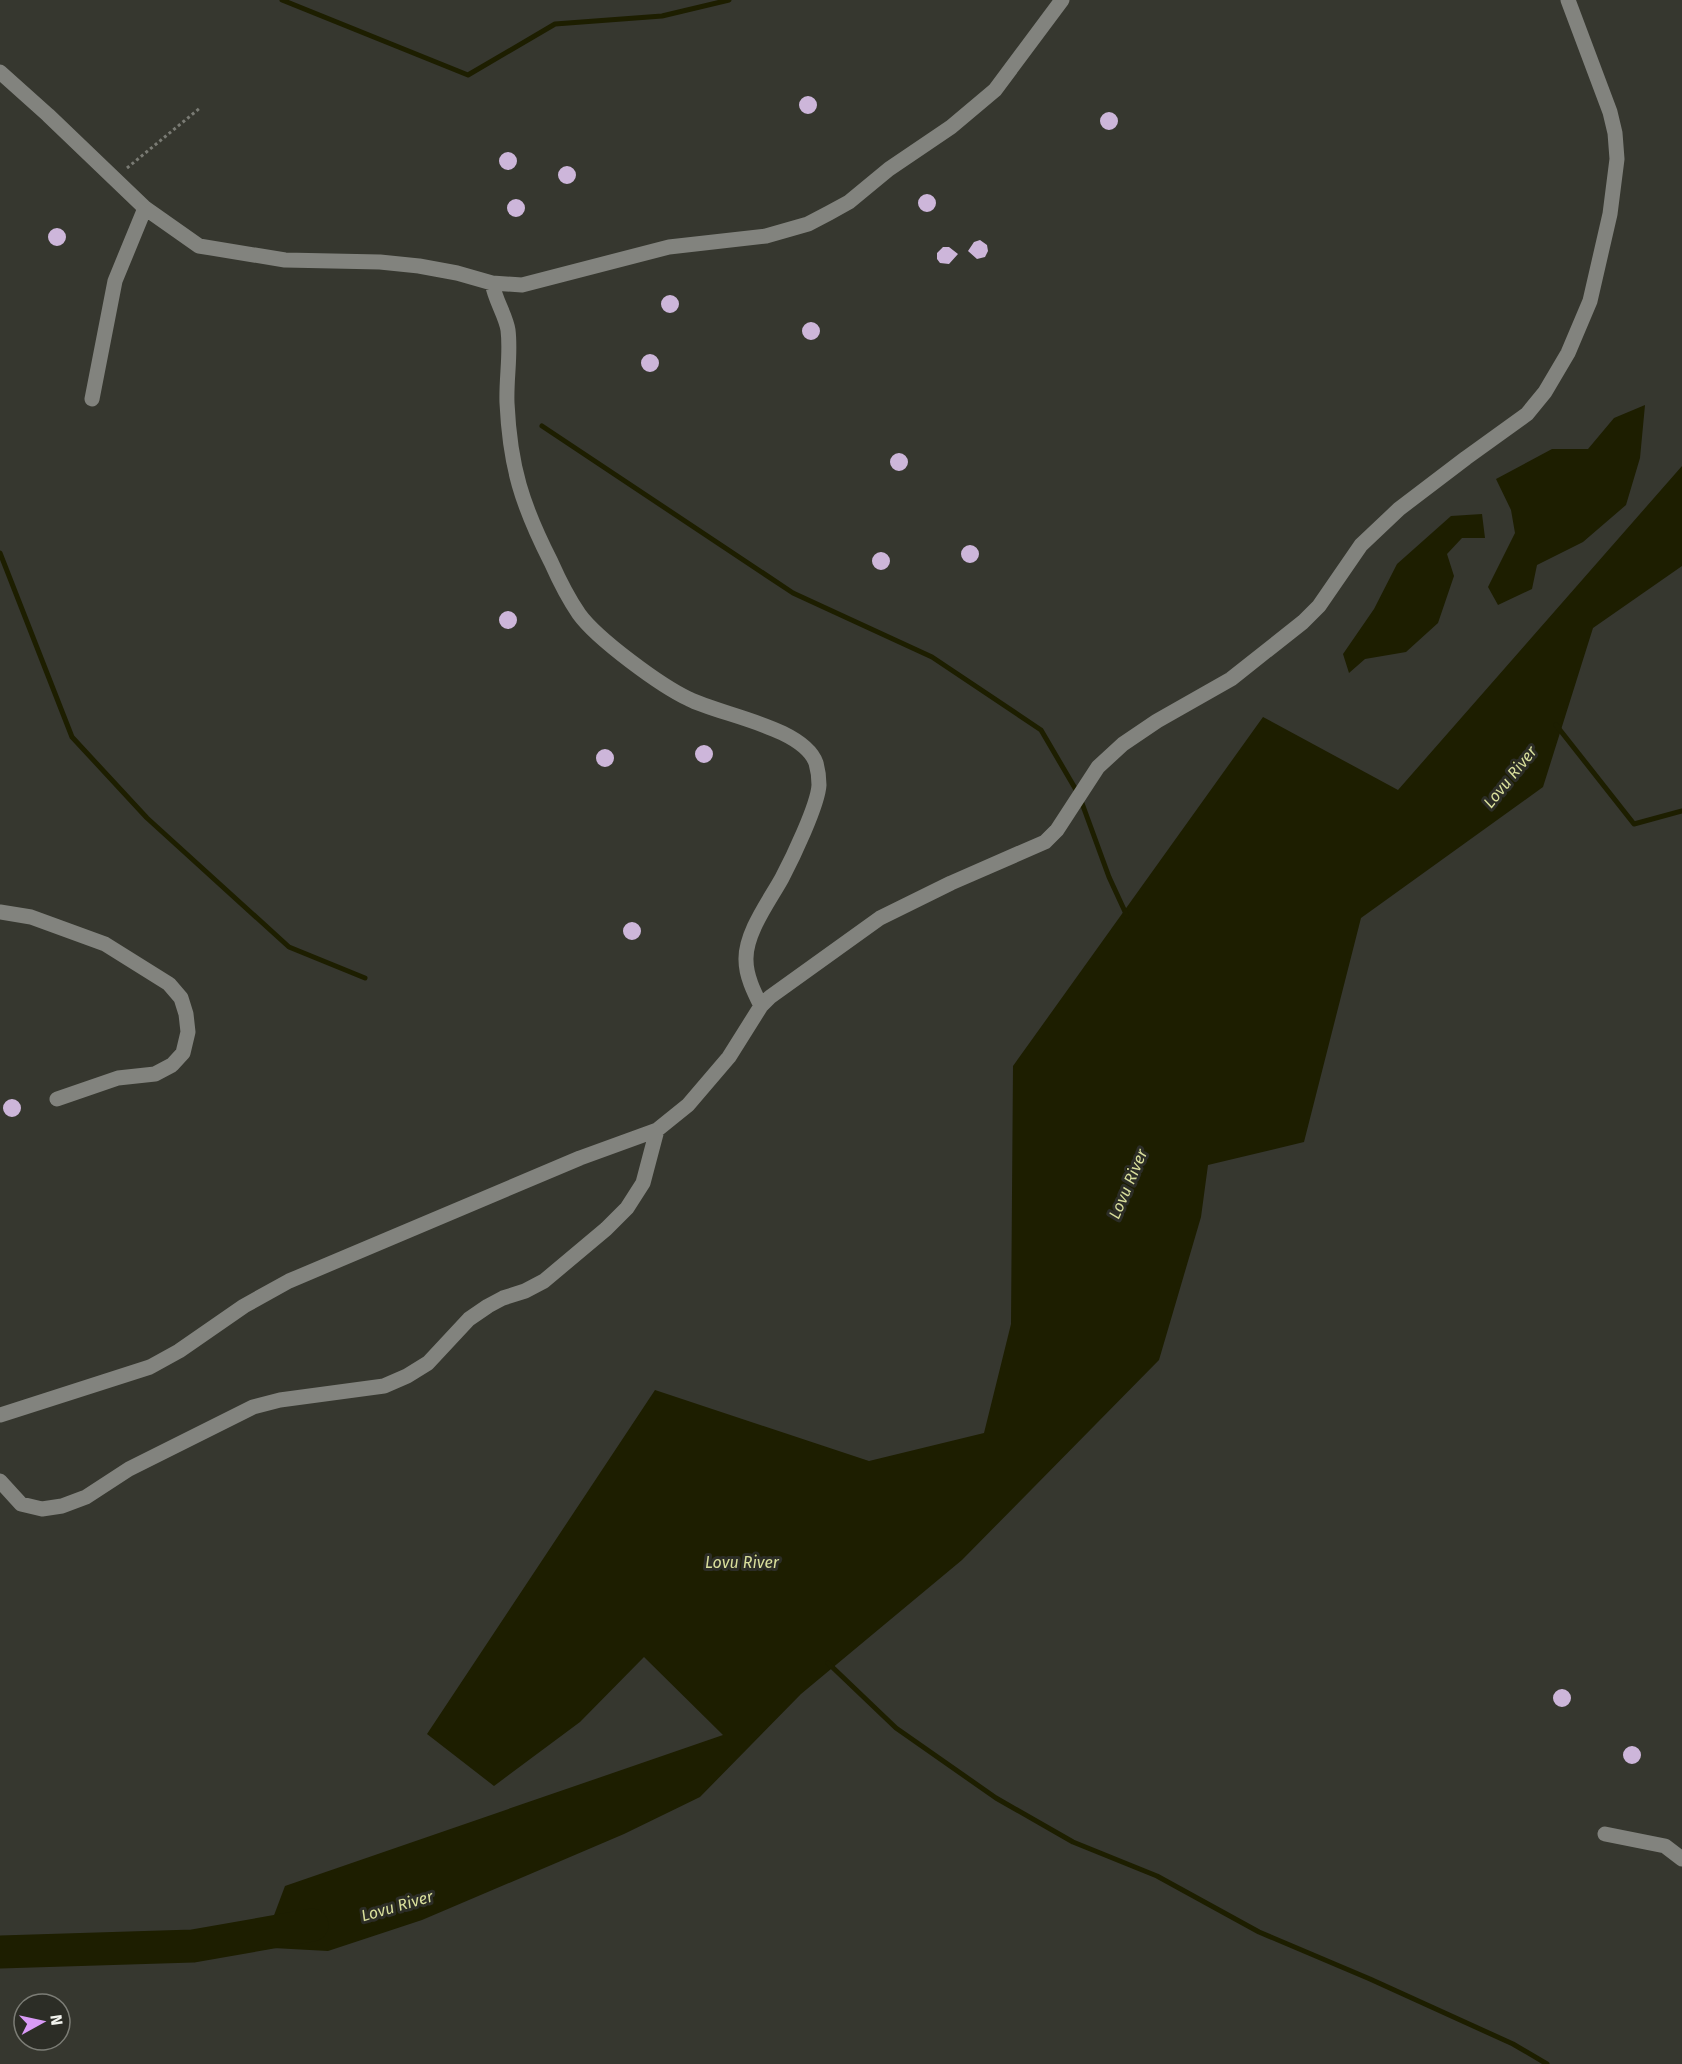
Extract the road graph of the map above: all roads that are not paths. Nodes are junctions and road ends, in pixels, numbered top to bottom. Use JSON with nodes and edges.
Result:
{"nodes":[{"id":1,"x":1062,"y":0,"type":"edge"},
{"id":2,"x":1568,"y":0,"type":"edge"},
{"id":3,"x":0,"y":72,"type":"edge"},
{"id":4,"x":145,"y":208,"type":"junction"},
{"id":5,"x":492,"y":283,"type":"junction"},
{"id":6,"x":92,"y":399,"type":"dead end"},
{"id":7,"x":0,"y":912,"type":"edge"},
{"id":8,"x":761,"y":1006,"type":"junction"},
{"id":9,"x":57,"y":1099,"type":"dead end"},
{"id":10,"x":657,"y":1130,"type":"junction"},
{"id":11,"x":0,"y":1415,"type":"edge"},
{"id":12,"x":0,"y":1481,"type":"edge"},
{"id":13,"x":1605,"y":1833,"type":"dead end"},
{"id":14,"x":1682,"y":1859,"type":"edge"}],
"edges":[{"from":1,"to":5,"type":"street"},
{"from":2,"to":8,"type":"street"},
{"from":3,"to":4,"type":"street"},
{"from":4,"to":5,"type":"street"},
{"from":4,"to":6,"type":"street"},
{"from":5,"to":8,"type":"street"},
{"from":7,"to":9,"type":"street"},
{"from":8,"to":10,"type":"street"},
{"from":10,"to":11,"type":"street"},
{"from":10,"to":12,"type":"street"},
{"from":13,"to":14,"type":"street"}]}
